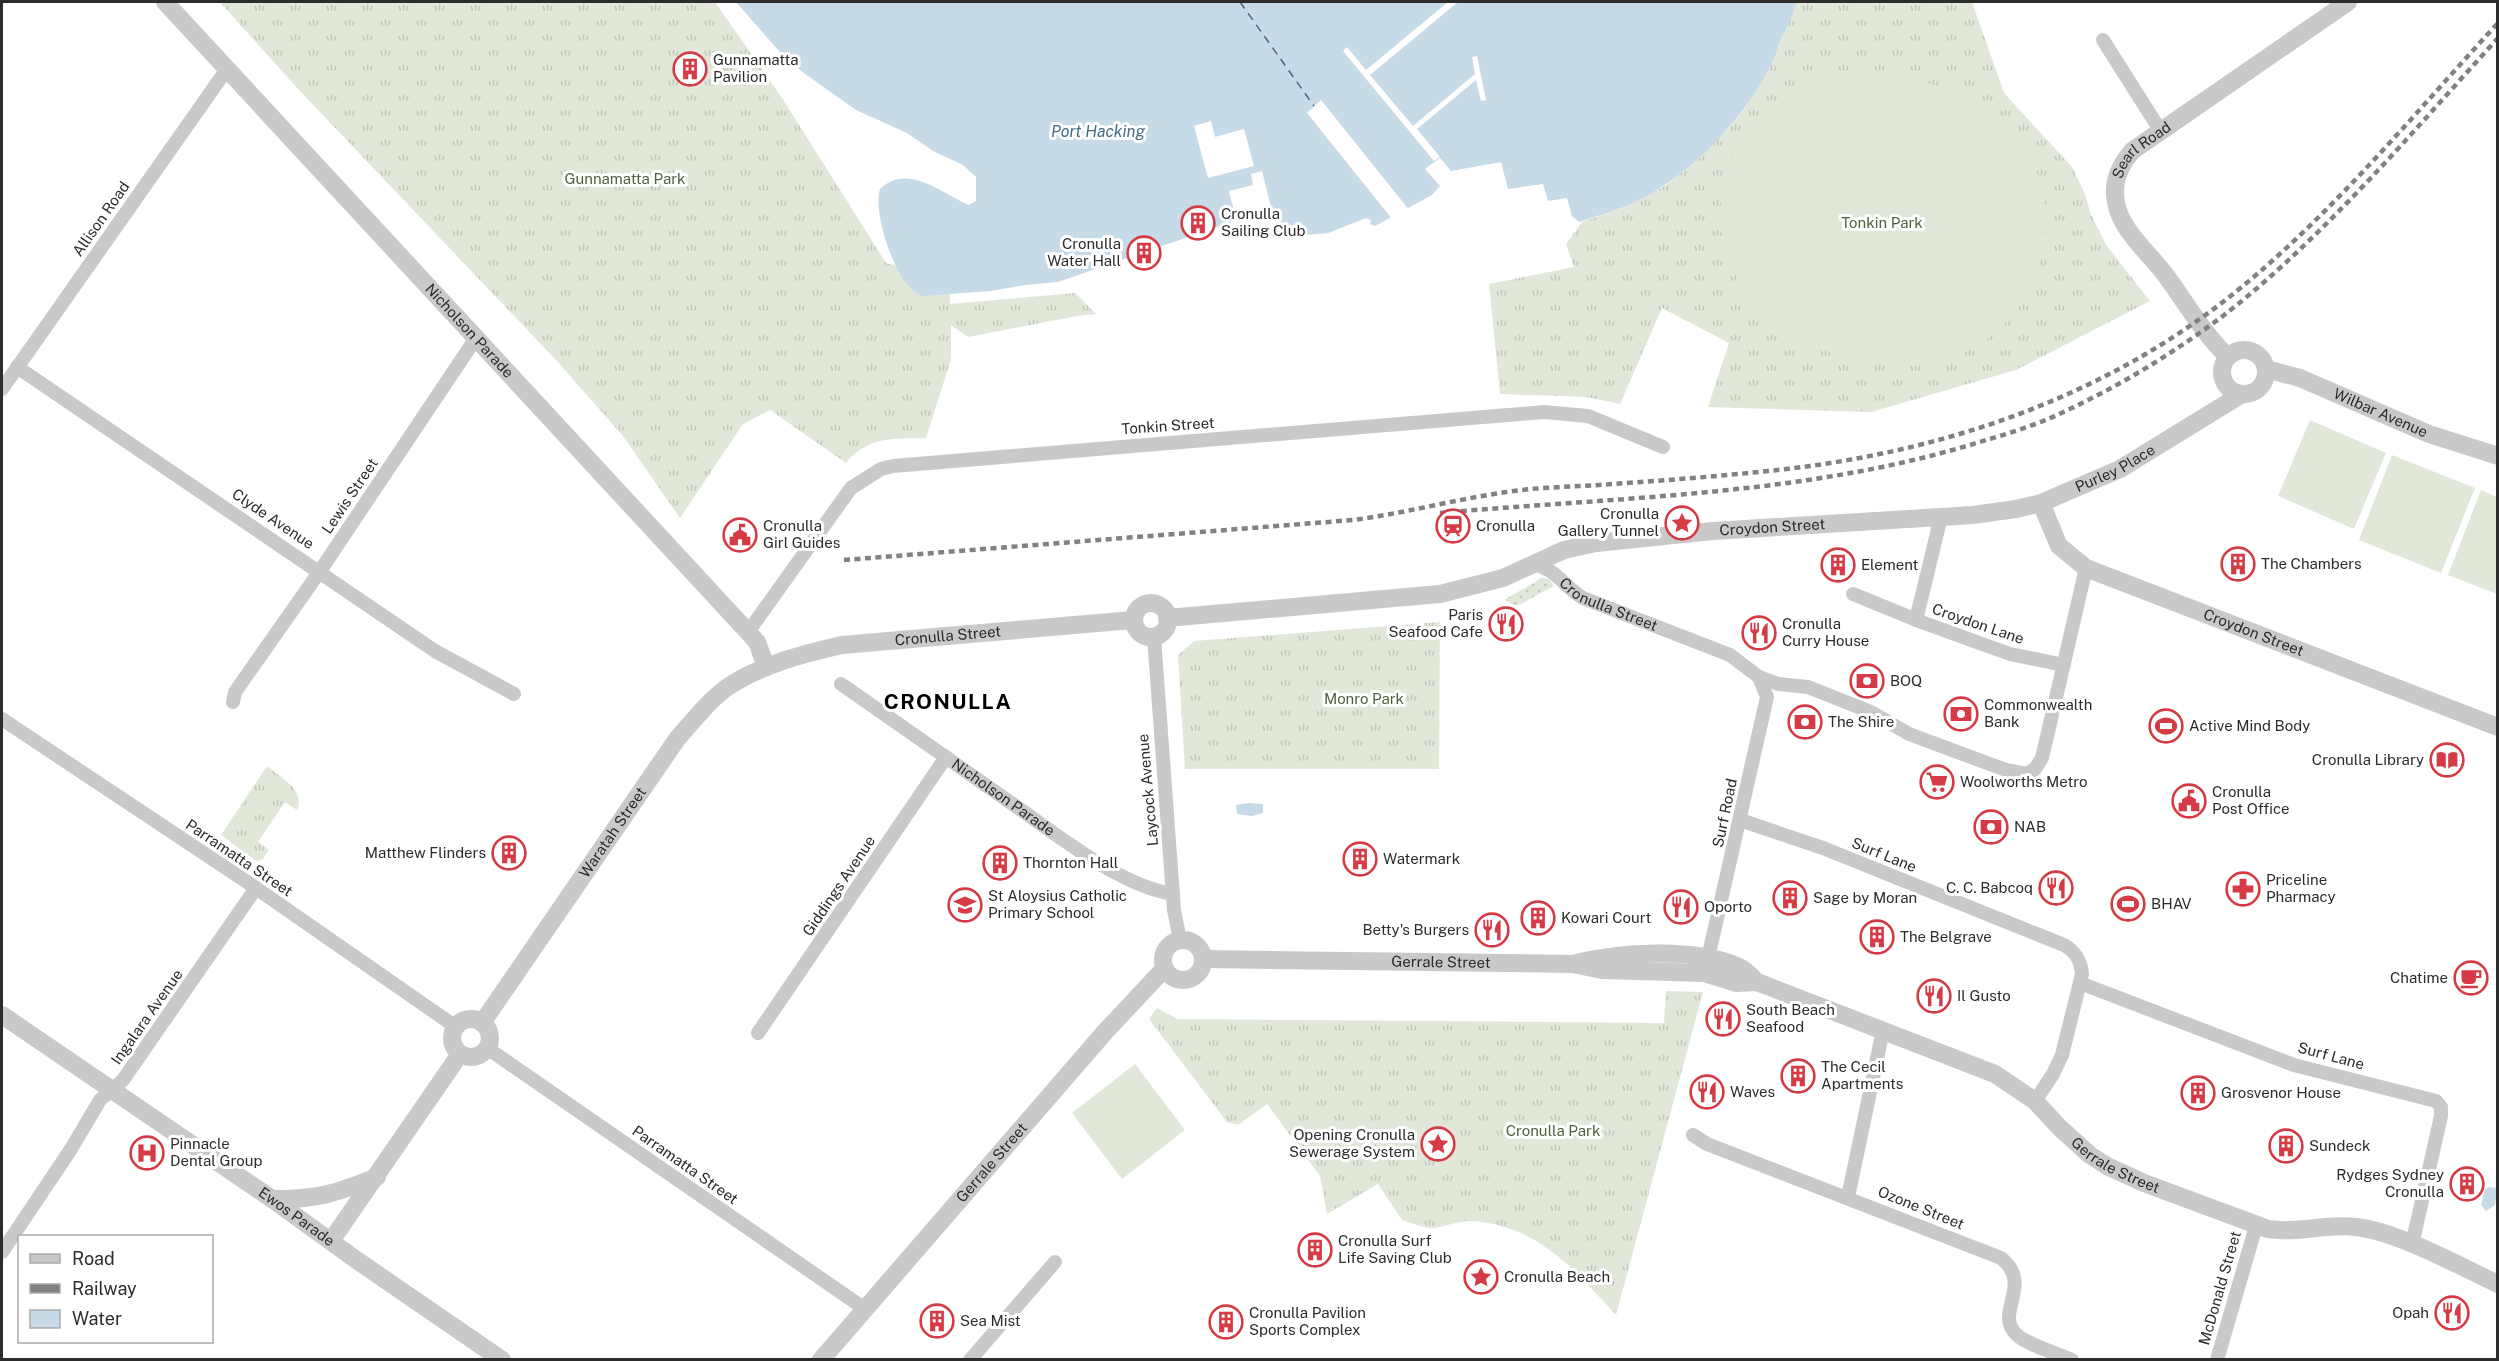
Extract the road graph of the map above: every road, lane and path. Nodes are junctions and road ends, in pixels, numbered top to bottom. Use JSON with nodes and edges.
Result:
{"nodes":[{"id":1,"x":165,"y":2,"type":"edge"},
{"id":2,"x":2348,"y":2,"type":"edge"},
{"id":3,"x":2103,"y":40,"type":"dead end"},
{"id":4,"x":227,"y":69,"type":"junction"},
{"id":5,"x":2160,"y":130,"type":"junction"},
{"id":6,"x":476,"y":338,"type":"junction"},
{"id":7,"x":2228,"y":357,"type":"junction"},
{"id":8,"x":17,"y":367,"type":"junction"},
{"id":9,"x":2266,"y":369,"type":"junction"},
{"id":10,"x":2225,"y":384,"type":"junction"},
{"id":11,"x":2,"y":389,"type":"edge"},
{"id":12,"x":2242,"y":394,"type":"junction"},
{"id":13,"x":2207,"y":416,"type":"junction"},
{"id":14,"x":1663,"y":447,"type":"dead end"},
{"id":15,"x":2498,"y":456,"type":"edge"},
{"id":16,"x":2041,"y":503,"type":"junction"},
{"id":17,"x":2016,"y":509,"type":"joint"},
{"id":18,"x":1941,"y":517,"type":"junction"},
{"id":19,"x":1533,"y":564,"type":"junction"},
{"id":20,"x":2086,"y":568,"type":"junction"},
{"id":21,"x":320,"y":571,"type":"junction"},
{"id":22,"x":1853,"y":594,"type":"dead end"},
{"id":23,"x":1167,"y":618,"type":"junction"},
{"id":24,"x":1133,"y":620,"type":"junction"},
{"id":25,"x":1916,"y":620,"type":"junction"},
{"id":26,"x":748,"y":632,"type":"junction"},
{"id":27,"x":1154,"y":637,"type":"junction"},
{"id":28,"x":2064,"y":664,"type":"junction"},
{"id":29,"x":766,"y":667,"type":"junction"},
{"id":30,"x":1759,"y":677,"type":"junction"},
{"id":31,"x":841,"y":684,"type":"dead end"},
{"id":32,"x":514,"y":694,"type":"dead end"},
{"id":33,"x":233,"y":702,"type":"dead end"},
{"id":34,"x":2,"y":719,"type":"edge"},
{"id":35,"x":2498,"y":727,"type":"edge"},
{"id":36,"x":946,"y":757,"type":"junction"},
{"id":37,"x":1740,"y":820,"type":"junction"},
{"id":38,"x":256,"y":888,"type":"junction"},
{"id":39,"x":1173,"y":894,"type":"junction"},
{"id":40,"x":1180,"y":940,"type":"junction"},
{"id":41,"x":1203,"y":959,"type":"junction"},
{"id":42,"x":1707,"y":965,"type":"junction"},
{"id":43,"x":1164,"y":969,"type":"junction"},
{"id":44,"x":2080,"y":983,"type":"junction"},
{"id":45,"x":2,"y":1016,"type":"edge"},
{"id":46,"x":482,"y":1023,"type":"junction"},
{"id":47,"x":456,"y":1027,"type":"junction"},
{"id":48,"x":1883,"y":1030,"type":"junction"},
{"id":49,"x":758,"y":1033,"type":"dead end"},
{"id":50,"x":488,"y":1048,"type":"junction"},
{"id":51,"x":460,"y":1054,"type":"junction"},
{"id":52,"x":111,"y":1091,"type":"junction"},
{"id":53,"x":2035,"y":1101,"type":"junction"},
{"id":54,"x":1693,"y":1135,"type":"dead end"},
{"id":55,"x":376,"y":1177,"type":"junction"},
{"id":56,"x":1848,"y":1197,"type":"junction"},
{"id":57,"x":272,"y":1199,"type":"junction"},
{"id":58,"x":2256,"y":1226,"type":"junction"},
{"id":59,"x":331,"y":1241,"type":"junction"},
{"id":60,"x":2412,"y":1245,"type":"junction"},
{"id":61,"x":2,"y":1252,"type":"edge"},
{"id":62,"x":1055,"y":1262,"type":"dead end"},
{"id":63,"x":2498,"y":1284,"type":"edge"},
{"id":64,"x":865,"y":1309,"type":"junction"},
{"id":65,"x":502,"y":1359,"type":"edge"},
{"id":66,"x":821,"y":1359,"type":"edge"},
{"id":67,"x":970,"y":1359,"type":"edge"},
{"id":68,"x":2072,"y":1359,"type":"edge"},
{"id":69,"x":2217,"y":1359,"type":"edge"}],
"edges":[{"from":1,"to":4,"type":"street","name":"Nicholson Parade"},
{"from":2,"to":5,"type":"street","name":"Searl Road"},
{"from":3,"to":5,"type":"street"},
{"from":4,"to":6,"type":"street","name":"Nicholson Parade"},
{"from":4,"to":8,"type":"street","name":"Allison Road"},
{"from":5,"to":7,"type":"street","name":"Searl Road"},
{"from":6,"to":21,"type":"street","name":"Lewis Street"},
{"from":6,"to":26,"type":"street","name":"Nicholson Parade"},
{"from":7,"to":9,"type":"street"},
{"from":7,"to":10,"type":"street"},
{"from":8,"to":11,"type":"street","name":"Allison Road"},
{"from":8,"to":21,"type":"street","name":"Clyde Avenue"},
{"from":9,"to":12,"type":"street"},
{"from":9,"to":15,"type":"street","name":"Wilbar Avenue"},
{"from":10,"to":12,"type":"street"},
{"from":10,"to":13,"type":"street","name":"Purley Place"},
{"from":12,"to":13,"type":"street","name":"Purley Place"},
{"from":13,"to":16,"type":"street","name":"Purley Place"},
{"from":14,"to":26,"type":"street","name":"Tonkin Street"},
{"from":16,"to":17,"type":"street","name":"Purley Place"},
{"from":16,"to":20,"type":"street","name":"Croydon Street"},
{"from":17,"to":18,"type":"street","name":"Croydon Street"},
{"from":18,"to":19,"type":"street","name":"Croydon Street"},
{"from":18,"to":25,"type":"street","name":"Croydon Lane"},
{"from":19,"to":23,"type":"street"},
{"from":19,"to":30,"type":"street","name":"Cronulla Street"},
{"from":20,"to":28,"type":"street"},
{"from":20,"to":35,"type":"street","name":"Croydon Street"},
{"from":21,"to":32,"type":"street","name":"Clyde Avenue"},
{"from":21,"to":33,"type":"street","name":"Lewis Street"},
{"from":22,"to":25,"type":"street","name":"Croydon Lane"},
{"from":23,"to":24,"type":"street"},
{"from":23,"to":27,"type":"street"},
{"from":24,"to":27,"type":"street"},
{"from":24,"to":29,"type":"street","name":"Cronulla Street"},
{"from":25,"to":28,"type":"street","name":"Croydon Lane"},
{"from":26,"to":29,"type":"street","name":"Nicholson Parade"},
{"from":27,"to":39,"type":"street","name":"Laycock Avenue"},
{"from":28,"to":30,"type":"street","name":"Cronulla Street"},
{"from":29,"to":46,"type":"street","name":"Waratah Street"},
{"from":30,"to":37,"type":"street","name":"Surf Road"},
{"from":31,"to":36,"type":"street","name":"Nicholson Parade"},
{"from":34,"to":38,"type":"street","name":"Parramatta Street"},
{"from":36,"to":39,"type":"street","name":"Nicholson Parade"},
{"from":36,"to":49,"type":"street","name":"Giddings Avenue"},
{"from":37,"to":42,"type":"street","name":"Surf Road"},
{"from":37,"to":44,"type":"street","name":"Surf Lane"},
{"from":38,"to":47,"type":"street","name":"Parramatta Street"},
{"from":38,"to":52,"type":"street","name":"Ingalara Avenue"},
{"from":39,"to":40,"type":"street","name":"Laycock Avenue"},
{"from":40,"to":41,"type":"street"},
{"from":40,"to":43,"type":"street"},
{"from":41,"to":42,"type":"street","name":"Gerrale Street"},
{"from":41,"to":43,"type":"street"},
{"from":42,"to":48,"type":"street","name":"Gerrale Street"},
{"from":43,"to":64,"type":"street","name":"Gerrale Street"},
{"from":44,"to":53,"type":"street"},
{"from":44,"to":60,"type":"street","name":"Surf Lane"},
{"from":45,"to":52,"type":"street","name":"Ewos Parade"},
{"from":46,"to":47,"type":"street"},
{"from":46,"to":50,"type":"street"},
{"from":47,"to":51,"type":"street"},
{"from":48,"to":53,"type":"street","name":"Gerrale Street"},
{"from":48,"to":56,"type":"street"},
{"from":50,"to":51,"type":"street"},
{"from":50,"to":64,"type":"street","name":"Parramatta Street"},
{"from":51,"to":55,"type":"street"},
{"from":52,"to":57,"type":"street","name":"Ewos Parade"},
{"from":52,"to":61,"type":"street","name":"Ingalara Avenue"},
{"from":53,"to":58,"type":"street","name":"Gerrale Street"},
{"from":54,"to":56,"type":"street","name":"Ozone Street"},
{"from":55,"to":57,"type":"street"},
{"from":55,"to":59,"type":"street"},
{"from":56,"to":68,"type":"street","name":"Ozone Street"},
{"from":57,"to":59,"type":"street","name":"Ewos Parade"},
{"from":58,"to":60,"type":"street","name":"Gerrale Street"},
{"from":58,"to":69,"type":"street","name":"McDonald Street"},
{"from":59,"to":65,"type":"street","name":"Ewos Parade"},
{"from":60,"to":63,"type":"street","name":"Gerrale Street"},
{"from":62,"to":67,"type":"street"},
{"from":64,"to":66,"type":"street","name":"Gerrale Street"}]}
